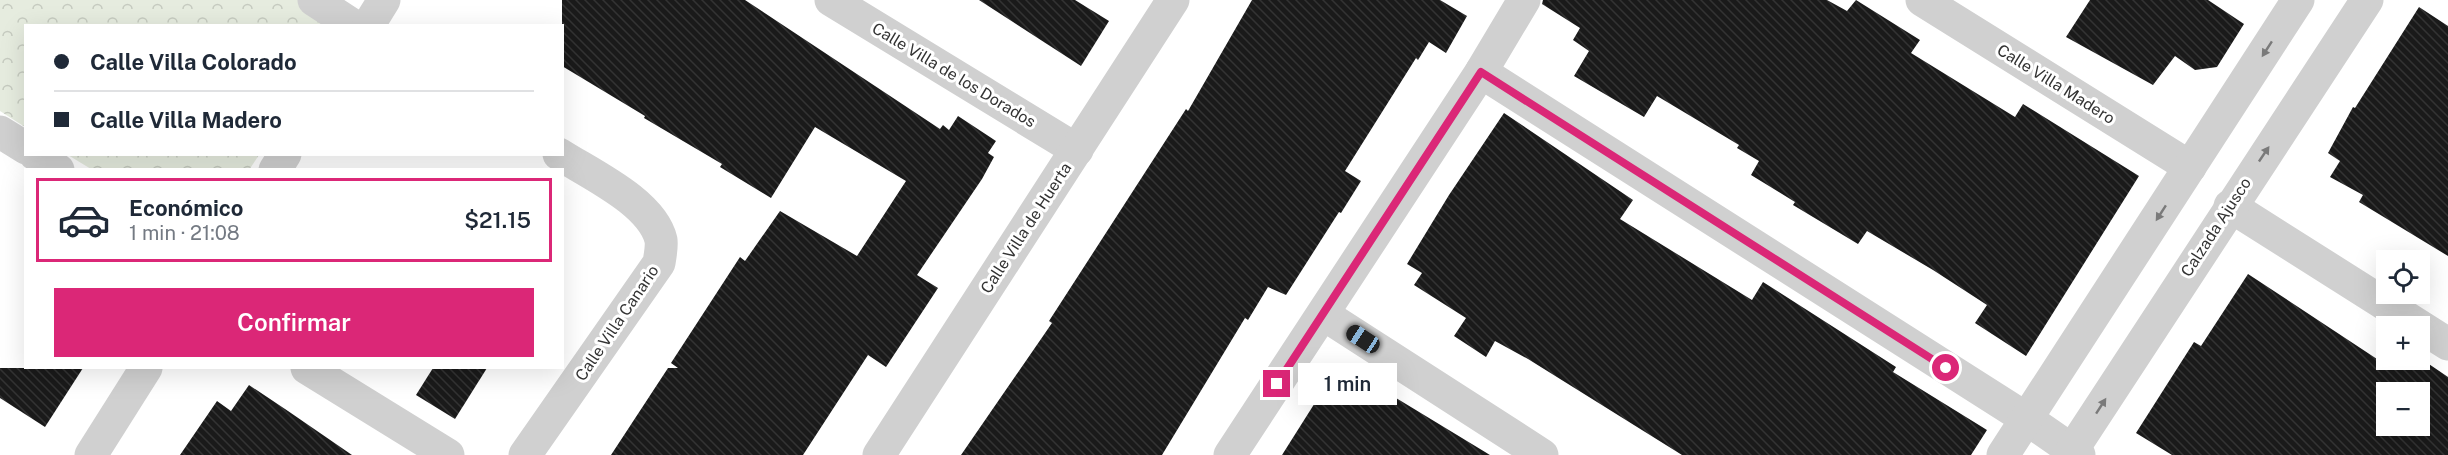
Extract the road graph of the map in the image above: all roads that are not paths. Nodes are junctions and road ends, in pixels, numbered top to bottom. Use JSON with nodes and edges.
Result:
{"nodes":[{"id":1,"x":314,"y":0,"type":"edge"},
{"id":2,"x":384,"y":0,"type":"edge"},
{"id":3,"x":831,"y":0,"type":"edge"},
{"id":4,"x":1173,"y":0,"type":"edge"},
{"id":5,"x":1524,"y":0,"type":"edge"},
{"id":6,"x":1922,"y":0,"type":"edge"},
{"id":7,"x":2298,"y":0,"type":"edge"},
{"id":8,"x":2367,"y":0,"type":"edge"},
{"id":9,"x":351,"y":24,"type":"edge"},
{"id":10,"x":369,"y":24,"type":"edge"},
{"id":11,"x":1481,"y":72,"type":"junction"},
{"id":12,"x":0,"y":132,"type":"edge"},
{"id":13,"x":24,"y":147,"type":"edge"},
{"id":14,"x":1077,"y":150,"type":"junction"},
{"id":15,"x":38,"y":156,"type":"edge"},
{"id":16,"x":562,"y":156,"type":"edge"},
{"id":17,"x":2190,"y":167,"type":"junction"},
{"id":18,"x":55,"y":168,"type":"edge"},
{"id":19,"x":2230,"y":206,"type":"junction"},
{"id":20,"x":1323,"y":314,"type":"junction"},
{"id":21,"x":2448,"y":344,"type":"edge"},
{"id":22,"x":145,"y":369,"type":"edge"},
{"id":23,"x":309,"y":369,"type":"edge"},
{"id":24,"x":2027,"y":419,"type":"junction"},
{"id":25,"x":2073,"y":454,"type":"edge"},
{"id":26,"x":91,"y":455,"type":"edge"},
{"id":27,"x":448,"y":455,"type":"edge"},
{"id":28,"x":525,"y":455,"type":"edge"},
{"id":29,"x":879,"y":455,"type":"edge"},
{"id":30,"x":1230,"y":455,"type":"edge"},
{"id":31,"x":1542,"y":455,"type":"edge"},
{"id":32,"x":2004,"y":455,"type":"edge"}],
"edges":[{"from":1,"to":9,"type":"street"},
{"from":2,"to":10,"type":"street"},
{"from":3,"to":14,"type":"street","name":"Calle Villa de los Dorados"},
{"from":4,"to":14,"type":"street","name":"Calle Villa de Huerta"},
{"from":5,"to":11,"type":"street"},
{"from":6,"to":17,"type":"street","name":"Calle Villa Madero"},
{"from":7,"to":17,"type":"street","one_way":true},
{"from":19,"to":8,"type":"street","name":"Calzada Ajusco","one_way":true},
{"from":11,"to":20,"type":"street"},
{"from":11,"to":24,"type":"street"},
{"from":12,"to":13,"type":"street"},
{"from":14,"to":29,"type":"street","name":"Calle Villa de Huerta"},
{"from":15,"to":18,"type":"street"},
{"from":16,"to":28,"type":"street","name":"Calle Villa Canario"},
{"from":17,"to":24,"type":"street","one_way":true},
{"from":19,"to":21,"type":"street"},
{"from":25,"to":19,"type":"street","name":"Calzada Ajusco","one_way":true},
{"from":20,"to":30,"type":"street"},
{"from":20,"to":31,"type":"street"},
{"from":22,"to":26,"type":"street"},
{"from":23,"to":27,"type":"street"},
{"from":24,"to":25,"type":"street"},
{"from":24,"to":32,"type":"street"}]}
